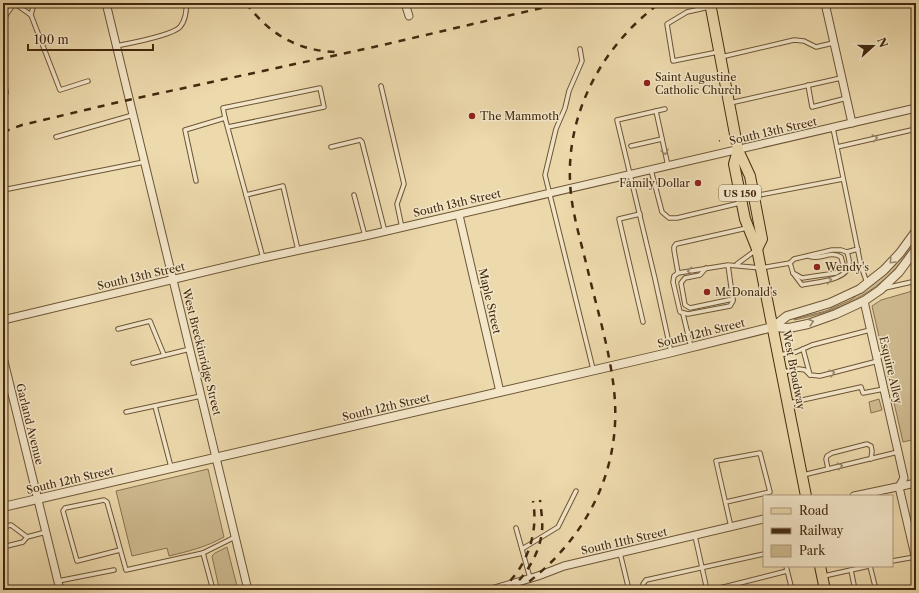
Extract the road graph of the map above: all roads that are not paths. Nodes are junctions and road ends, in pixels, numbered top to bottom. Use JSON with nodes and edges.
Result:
{"nodes":[{"id":1,"x":14,"y":3,"type":"edge"},
{"id":2,"x":34,"y":3,"type":"edge"},
{"id":3,"x":106,"y":3,"type":"edge"},
{"id":4,"x":186,"y":3,"type":"edge"},
{"id":5,"x":406,"y":3,"type":"edge"},
{"id":6,"x":825,"y":3,"type":"edge"},
{"id":7,"x":710,"y":5,"type":"edge"},
{"id":8,"x":31,"y":15,"type":"junction"},
{"id":9,"x":408,"y":16,"type":"dead end"},
{"id":10,"x":3,"y":26,"type":"edge"},
{"id":11,"x":834,"y":42,"type":"junction"},
{"id":12,"x":116,"y":46,"type":"junction"},
{"id":13,"x":580,"y":49,"type":"dead end"},
{"id":14,"x":720,"y":55,"type":"junction"},
{"id":15,"x":3,"y":66,"type":"edge"},
{"id":16,"x":842,"y":77,"type":"junction"},
{"id":17,"x":88,"y":81,"type":"dead end"},
{"id":18,"x":808,"y":85,"type":"junction"},
{"id":19,"x":381,"y":86,"type":"dead end"},
{"id":20,"x":3,"y":96,"type":"edge"},
{"id":21,"x":847,"y":98,"type":"junction"},
{"id":22,"x":729,"y":103,"type":"junction"},
{"id":23,"x":916,"y":108,"type":"edge"},
{"id":24,"x":665,"y":109,"type":"dead end"},
{"id":25,"x":656,"y":111,"type":"junction"},
{"id":26,"x":134,"y":115,"type":"junction"},
{"id":27,"x":225,"y":118,"type":"junction"},
{"id":28,"x":852,"y":123,"type":"junction"},
{"id":29,"x":228,"y":127,"type":"junction"},
{"id":30,"x":832,"y":128,"type":"junction"},
{"id":31,"x":916,"y":129,"type":"edge"},
{"id":32,"x":56,"y":137,"type":"dead end"},
{"id":33,"x":662,"y":139,"type":"junction"},
{"id":34,"x":631,"y":146,"type":"dead end"},
{"id":35,"x":331,"y":147,"type":"dead end"},
{"id":36,"x":836,"y":147,"type":"junction"},
{"id":37,"x":738,"y":150,"type":"junction"},
{"id":38,"x":144,"y":162,"type":"junction"},
{"id":39,"x":668,"y":166,"type":"junction"},
{"id":40,"x":651,"y":170,"type":"junction"},
{"id":41,"x":630,"y":175,"type":"junction"},
{"id":42,"x":843,"y":178,"type":"junction"},
{"id":43,"x":196,"y":181,"type":"dead end"},
{"id":44,"x":3,"y":190,"type":"edge"},
{"id":45,"x":549,"y":193,"type":"junction"},
{"id":46,"x":246,"y":195,"type":"junction"},
{"id":47,"x":354,"y":195,"type":"dead end"},
{"id":48,"x":754,"y":196,"type":"junction"},
{"id":49,"x":742,"y":203,"type":"junction"},
{"id":50,"x":640,"y":214,"type":"junction"},
{"id":51,"x":459,"y":215,"type":"junction"},
{"id":52,"x":402,"y":228,"type":"junction"},
{"id":53,"x":748,"y":228,"type":"junction"},
{"id":54,"x":916,"y":231,"type":"edge"},
{"id":55,"x":385,"y":232,"type":"junction"},
{"id":56,"x":365,"y":236,"type":"junction"},
{"id":57,"x":757,"y":249,"type":"junction"},
{"id":58,"x":858,"y":249,"type":"junction"},
{"id":59,"x":916,"y":249,"type":"edge"},
{"id":60,"x":298,"y":250,"type":"junction"},
{"id":61,"x":847,"y":252,"type":"junction"},
{"id":62,"x":808,"y":256,"type":"junction"},
{"id":63,"x":263,"y":258,"type":"junction"},
{"id":64,"x":790,"y":263,"type":"junction"},
{"id":65,"x":728,"y":265,"type":"junction"},
{"id":66,"x":737,"y":265,"type":"junction"},
{"id":67,"x":706,"y":268,"type":"junction"},
{"id":68,"x":761,"y":268,"type":"junction"},
{"id":69,"x":678,"y":273,"type":"junction"},
{"id":70,"x":793,"y":273,"type":"junction"},
{"id":71,"x":173,"y":280,"type":"junction"},
{"id":72,"x":916,"y":281,"type":"edge"},
{"id":73,"x":867,"y":283,"type":"junction"},
{"id":74,"x":880,"y":290,"type":"junction"},
{"id":75,"x":733,"y":299,"type":"junction"},
{"id":76,"x":864,"y":301,"type":"junction"},
{"id":77,"x":683,"y":314,"type":"junction"},
{"id":78,"x":3,"y":320,"type":"edge"},
{"id":79,"x":643,"y":322,"type":"dead end"},
{"id":80,"x":773,"y":327,"type":"junction"},
{"id":81,"x":118,"y":329,"type":"dead end"},
{"id":82,"x":870,"y":330,"type":"junction"},
{"id":83,"x":691,"y":347,"type":"junction"},
{"id":84,"x":190,"y":349,"type":"junction"},
{"id":85,"x":803,"y":349,"type":"junction"},
{"id":86,"x":671,"y":352,"type":"junction"},
{"id":87,"x":164,"y":355,"type":"junction"},
{"id":88,"x":778,"y":355,"type":"junction"},
{"id":89,"x":3,"y":357,"type":"edge"},
{"id":90,"x":878,"y":361,"type":"junction"},
{"id":91,"x":133,"y":363,"type":"dead end"},
{"id":92,"x":594,"y":370,"type":"junction"},
{"id":93,"x":782,"y":372,"type":"junction"},
{"id":94,"x":810,"y":375,"type":"junction"},
{"id":95,"x":884,"y":389,"type":"junction"},
{"id":96,"x":500,"y":392,"type":"junction"},
{"id":97,"x":201,"y":396,"type":"junction"},
{"id":98,"x":788,"y":403,"type":"junction"},
{"id":99,"x":156,"y":406,"type":"junction"},
{"id":100,"x":126,"y":412,"type":"dead end"},
{"id":101,"x":898,"y":452,"type":"junction"},
{"id":102,"x":216,"y":458,"type":"junction"},
{"id":103,"x":872,"y":459,"type":"junction"},
{"id":104,"x":171,"y":468,"type":"junction"},
{"id":105,"x":828,"y":469,"type":"junction"},
{"id":106,"x":802,"y":475,"type":"junction"},
{"id":107,"x":916,"y":483,"type":"edge"},
{"id":108,"x":899,"y":487,"type":"junction"},
{"id":109,"x":576,"y":491,"type":"dead end"},
{"id":110,"x":882,"y":493,"type":"edge"},
{"id":111,"x":806,"y":495,"type":"edge"},
{"id":112,"x":863,"y":495,"type":"edge"},
{"id":113,"x":37,"y":499,"type":"junction"},
{"id":114,"x":726,"y":502,"type":"junction"},
{"id":115,"x":3,"y":507,"type":"edge"},
{"id":116,"x":763,"y":519,"type":"edge"},
{"id":117,"x":3,"y":527,"type":"edge"},
{"id":118,"x":731,"y":527,"type":"junction"},
{"id":119,"x":516,"y":528,"type":"dead end"},
{"id":120,"x":46,"y":532,"type":"junction"},
{"id":121,"x":695,"y":536,"type":"junction"},
{"id":122,"x":27,"y":537,"type":"junction"},
{"id":123,"x":235,"y":537,"type":"junction"},
{"id":124,"x":3,"y":547,"type":"edge"},
{"id":125,"x":522,"y":549,"type":"junction"},
{"id":126,"x":120,"y":550,"type":"junction"},
{"id":127,"x":203,"y":553,"type":"junction"},
{"id":128,"x":620,"y":553,"type":"junction"},
{"id":129,"x":763,"y":554,"type":"edge"},
{"id":130,"x":916,"y":558,"type":"edge"},
{"id":131,"x":893,"y":561,"type":"edge"},
{"id":132,"x":786,"y":567,"type":"edge"},
{"id":133,"x":865,"y":567,"type":"edge"},
{"id":134,"x":870,"y":567,"type":"edge"},
{"id":135,"x":702,"y":568,"type":"junction"},
{"id":136,"x":114,"y":570,"type":"dead end"},
{"id":137,"x":851,"y":570,"type":"junction"},
{"id":138,"x":787,"y":571,"type":"junction"},
{"id":139,"x":821,"y":571,"type":"edge"},
{"id":140,"x":530,"y":578,"type":"junction"},
{"id":141,"x":58,"y":581,"type":"junction"},
{"id":142,"x":60,"y":590,"type":"edge"},
{"id":143,"x":213,"y":590,"type":"edge"},
{"id":144,"x":248,"y":590,"type":"edge"},
{"id":145,"x":491,"y":590,"type":"edge"},
{"id":146,"x":629,"y":590,"type":"edge"},
{"id":147,"x":644,"y":590,"type":"edge"},
{"id":148,"x":707,"y":590,"type":"edge"},
{"id":149,"x":712,"y":590,"type":"edge"},
{"id":150,"x":792,"y":590,"type":"edge"},
{"id":151,"x":825,"y":590,"type":"edge"},
{"id":152,"x":855,"y":590,"type":"edge"},
{"id":153,"x":876,"y":590,"type":"edge"}],
"edges":[{"from":1,"to":8,"type":"lane"},
{"from":1,"to":10,"type":"lane"},
{"from":2,"to":8,"type":"lane"},
{"from":3,"to":12,"type":"street","name":"West Breckinridge Street"},
{"from":4,"to":12,"type":"lane"},
{"from":5,"to":9,"type":"street"},
{"from":6,"to":11,"type":"street"},
{"from":7,"to":14,"type":"main road","name":"West Broadway","number":"US 150"},
{"from":7,"to":14,"type":"lane"},
{"from":8,"to":17,"type":"lane"},
{"from":11,"to":14,"type":"lane"},
{"from":11,"to":16,"type":"street"},
{"from":12,"to":26,"type":"street","name":"West Breckinridge Street"},
{"from":13,"to":45,"type":"lane"},
{"from":14,"to":22,"type":"main road","name":"West Broadway","number":"US 150"},
{"from":15,"to":20,"type":"lane"},
{"from":16,"to":18,"type":"lane"},
{"from":16,"to":21,"type":"street"},
{"from":18,"to":21,"type":"lane"},
{"from":18,"to":22,"type":"lane"},
{"from":19,"to":52,"type":"lane"},
{"from":21,"to":28,"type":"street"},
{"from":22,"to":37,"type":"main road","name":"West Broadway","number":"US 150"},
{"from":23,"to":28,"type":"street","name":"South 13th Street"},
{"from":24,"to":25,"type":"lane"},
{"from":25,"to":33,"type":"lane"},
{"from":25,"to":41,"type":"lane"},
{"from":26,"to":32,"type":"lane"},
{"from":26,"to":38,"type":"street","name":"West Breckinridge Street"},
{"from":27,"to":29,"type":"lane"},
{"from":27,"to":29,"type":"lane"},
{"from":27,"to":43,"type":"lane"},
{"from":28,"to":30,"type":"street","name":"South 13th Street"},
{"from":29,"to":46,"type":"lane"},
{"from":30,"to":36,"type":"lane"},
{"from":30,"to":37,"type":"street","name":"South 13th Street"},
{"from":36,"to":31,"type":"lane","one_way":true},
{"from":33,"to":34,"type":"lane"},
{"from":33,"to":39,"type":"lane","one_way":true},
{"from":35,"to":55,"type":"lane"},
{"from":36,"to":42,"type":"lane"},
{"from":37,"to":39,"type":"street","name":"South 13th Street"},
{"from":37,"to":48,"type":"main road","name":"West Broadway","number":"US 150"},
{"from":37,"to":49,"type":"main road","name":"West Broadway","number":"US 150"},
{"from":38,"to":44,"type":"lane"},
{"from":38,"to":71,"type":"street","name":"West Breckinridge Street"},
{"from":39,"to":40,"type":"street","name":"South 13th Street"},
{"from":40,"to":41,"type":"street","name":"South 13th Street"},
{"from":40,"to":49,"type":"lane"},
{"from":41,"to":45,"type":"street","name":"South 13th Street"},
{"from":41,"to":50,"type":"lane"},
{"from":42,"to":48,"type":"lane"},
{"from":42,"to":58,"type":"lane"},
{"from":45,"to":51,"type":"street","name":"South 13th Street"},
{"from":45,"to":92,"type":"lane"},
{"from":46,"to":60,"type":"lane"},
{"from":46,"to":63,"type":"lane"},
{"from":47,"to":56,"type":"lane"},
{"from":48,"to":57,"type":"main road","name":"West Broadway","number":"US 150"},
{"from":49,"to":53,"type":"main road","name":"West Broadway","number":"US 150"},
{"from":50,"to":79,"type":"lane"},
{"from":50,"to":86,"type":"lane"},
{"from":51,"to":52,"type":"street","name":"South 13th Street"},
{"from":51,"to":96,"type":"street","name":"Maple Street"},
{"from":52,"to":55,"type":"street","name":"South 13th Street"},
{"from":53,"to":57,"type":"main road","name":"West Broadway","number":"US 150"},
{"from":53,"to":69,"type":"lane"},
{"from":54,"to":73,"type":"street","one_way":true},
{"from":55,"to":56,"type":"street","name":"South 13th Street"},
{"from":56,"to":60,"type":"street","name":"South 13th Street"},
{"from":57,"to":66,"type":"lane"},
{"from":57,"to":68,"type":"main road","name":"West Broadway","number":"US 150"},
{"from":58,"to":61,"type":"lane"},
{"from":58,"to":73,"type":"lane"},
{"from":59,"to":74,"type":"street"},
{"from":60,"to":63,"type":"street","name":"South 13th Street"},
{"from":61,"to":62,"type":"lane"},
{"from":70,"to":61,"type":"lane","one_way":true},
{"from":62,"to":64,"type":"lane"},
{"from":62,"to":70,"type":"lane"},
{"from":63,"to":71,"type":"street","name":"South 13th Street"},
{"from":64,"to":68,"type":"lane"},
{"from":64,"to":70,"type":"lane"},
{"from":65,"to":66,"type":"lane"},
{"from":65,"to":67,"type":"lane"},
{"from":65,"to":75,"type":"lane"},
{"from":66,"to":68,"type":"lane"},
{"from":67,"to":69,"type":"lane","one_way":true},
{"from":67,"to":75,"type":"lane"},
{"from":68,"to":80,"type":"main road","name":"West Broadway","number":"US 150"},
{"from":69,"to":77,"type":"lane"},
{"from":71,"to":78,"type":"street","name":"South 13th Street"},
{"from":71,"to":84,"type":"street","name":"West Breckinridge Street"},
{"from":72,"to":74,"type":"lane"},
{"from":73,"to":80,"type":"street"},
{"from":74,"to":76,"type":"street"},
{"from":75,"to":77,"type":"lane"},
{"from":80,"to":76,"type":"street","one_way":true},
{"from":76,"to":82,"type":"street","name":"Esquire Alley"},
{"from":77,"to":83,"type":"lane"},
{"from":80,"to":83,"type":"street","name":"South 12th Street"},
{"from":80,"to":88,"type":"main road","name":"West Broadway","number":"US 150"},
{"from":81,"to":87,"type":"lane"},
{"from":82,"to":85,"type":"lane"},
{"from":82,"to":90,"type":"street","name":"Esquire Alley"},
{"from":83,"to":86,"type":"street","name":"South 12th Street"},
{"from":84,"to":87,"type":"lane"},
{"from":84,"to":97,"type":"street","name":"West Breckinridge Street"},
{"from":85,"to":88,"type":"lane"},
{"from":85,"to":94,"type":"lane"},
{"from":86,"to":92,"type":"street","name":"South 12th Street"},
{"from":87,"to":91,"type":"lane"},
{"from":88,"to":93,"type":"main road","name":"West Broadway","number":"US 150"},
{"from":89,"to":113,"type":"street","name":"Garland Avenue"},
{"from":94,"to":90,"type":"lane","one_way":true},
{"from":90,"to":95,"type":"street","name":"Esquire Alley"},
{"from":92,"to":96,"type":"street","name":"South 12th Street"},
{"from":93,"to":94,"type":"lane"},
{"from":93,"to":98,"type":"main road","name":"West Broadway","number":"US 150"},
{"from":95,"to":98,"type":"lane"},
{"from":95,"to":101,"type":"street","name":"Esquire Alley"},
{"from":96,"to":102,"type":"street","name":"South 12th Street"},
{"from":97,"to":99,"type":"lane"},
{"from":97,"to":102,"type":"street","name":"West Breckinridge Street"},
{"from":98,"to":106,"type":"main road","name":"West Broadway","number":"US 150"},
{"from":99,"to":100,"type":"lane"},
{"from":99,"to":104,"type":"lane"},
{"from":101,"to":103,"type":"lane"},
{"from":101,"to":108,"type":"street","name":"Esquire Alley"},
{"from":102,"to":104,"type":"street","name":"South 12th Street"},
{"from":102,"to":123,"type":"street","name":"West Breckinridge Street"},
{"from":105,"to":103,"type":"lane","one_way":true},
{"from":103,"to":105,"type":"lane"},
{"from":104,"to":113,"type":"street","name":"South 12th Street"},
{"from":105,"to":106,"type":"lane"},
{"from":106,"to":111,"type":"main road","name":"West Broadway","number":"US 150"},
{"from":107,"to":108,"type":"street"},
{"from":108,"to":110,"type":"street"},
{"from":108,"to":130,"type":"street","name":"Esquire Alley"},
{"from":109,"to":125,"type":"lane"},
{"from":110,"to":112,"type":"street"},
{"from":113,"to":115,"type":"street","name":"South 12th Street"},
{"from":113,"to":120,"type":"street","name":"Garland Avenue"},
{"from":114,"to":114,"type":"lane"},
{"from":114,"to":118,"type":"lane"},
{"from":116,"to":118,"type":"street","name":"South 11th Street"},
{"from":117,"to":122,"type":"lane"},
{"from":118,"to":121,"type":"street","name":"South 11th Street"},
{"from":119,"to":125,"type":"lane"},
{"from":120,"to":122,"type":"lane"},
{"from":120,"to":141,"type":"street","name":"Garland Avenue"},
{"from":121,"to":128,"type":"street","name":"South 11th Street"},
{"from":121,"to":135,"type":"lane"},
{"from":122,"to":124,"type":"lane"},
{"from":123,"to":127,"type":"lane"},
{"from":123,"to":144,"type":"street","name":"West Breckinridge Street"},
{"from":125,"to":140,"type":"lane"},
{"from":126,"to":126,"type":"lane"},
{"from":126,"to":127,"type":"lane"},
{"from":127,"to":143,"type":"lane"},
{"from":128,"to":140,"type":"street","name":"South 11th Street"},
{"from":128,"to":146,"type":"lane"},
{"from":129,"to":135,"type":"lane"},
{"from":130,"to":131,"type":"lane"},
{"from":132,"to":138,"type":"lane"},
{"from":133,"to":137,"type":"lane"},
{"from":134,"to":153,"type":"lane"},
{"from":135,"to":147,"type":"lane"},
{"from":135,"to":148,"type":"lane"},
{"from":136,"to":141,"type":"lane"},
{"from":137,"to":139,"type":"lane"},
{"from":137,"to":152,"type":"lane"},
{"from":138,"to":149,"type":"lane"},
{"from":138,"to":150,"type":"lane"},
{"from":139,"to":151,"type":"main road"},
{"from":140,"to":145,"type":"street","name":"South 11th Street"},
{"from":141,"to":142,"type":"street","name":"Garland Avenue"}]}
